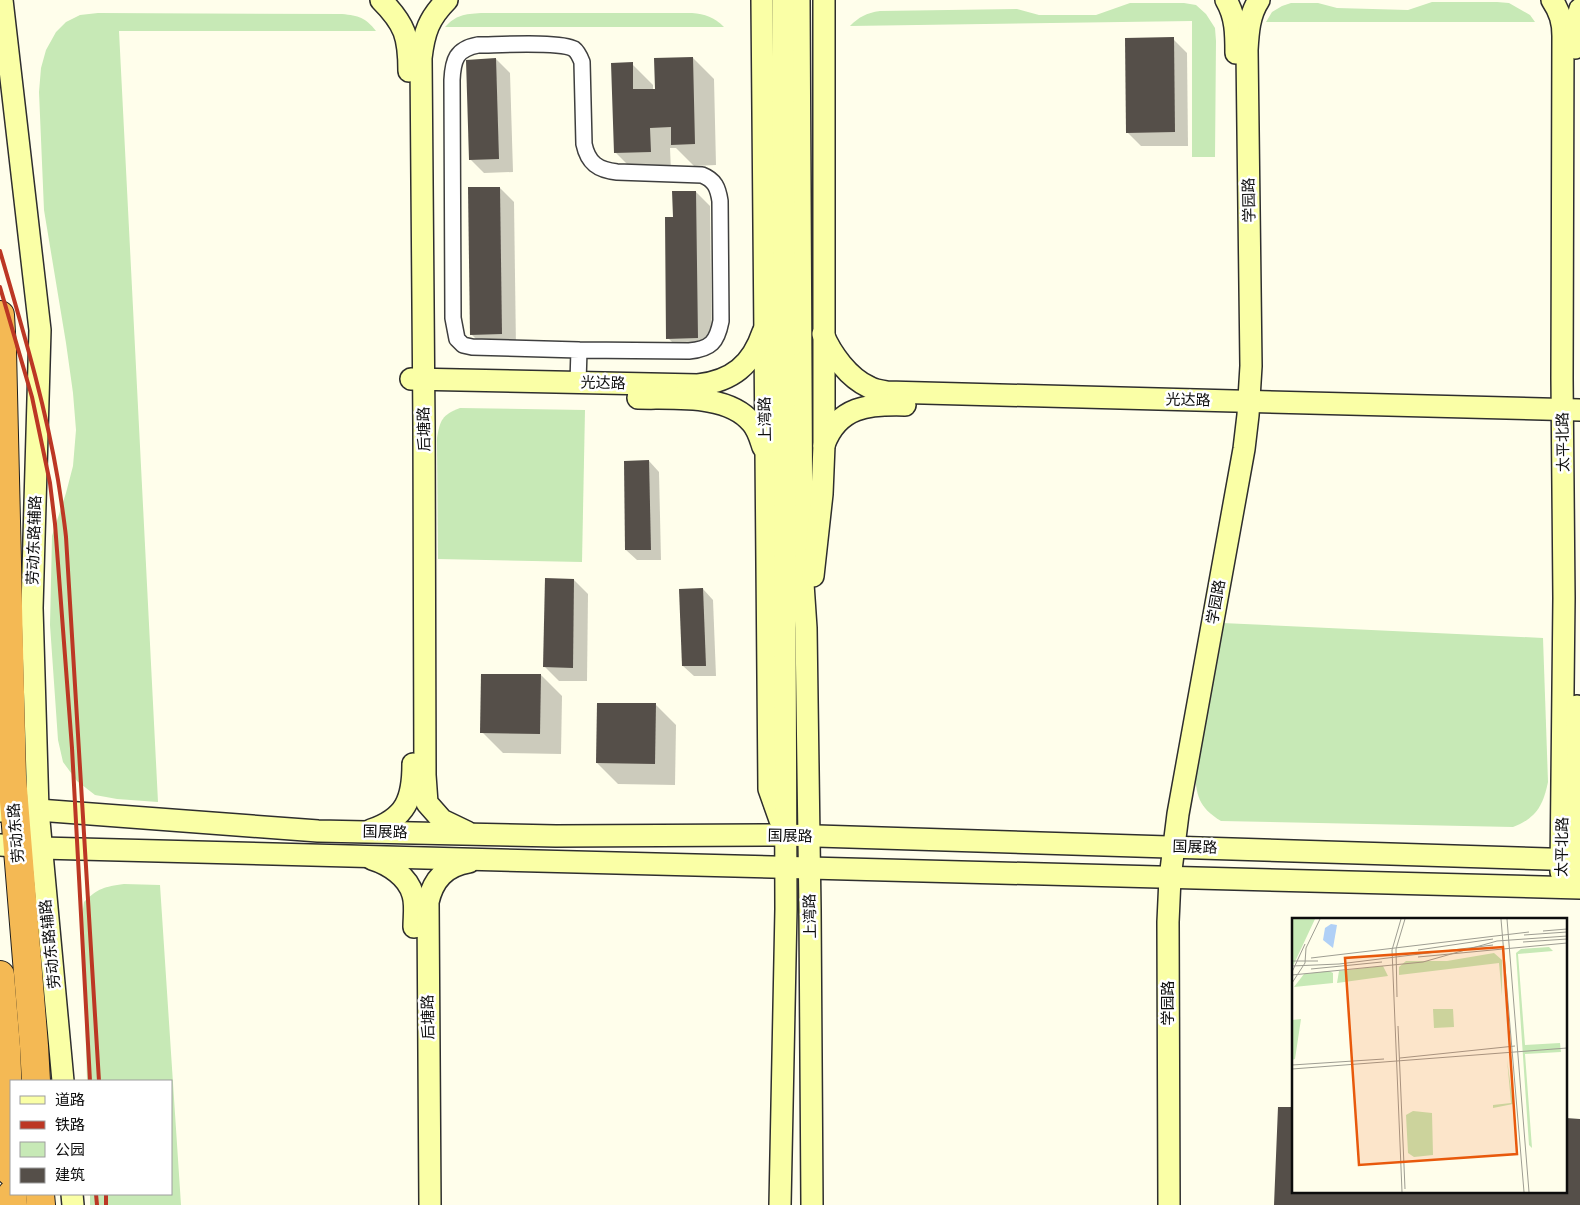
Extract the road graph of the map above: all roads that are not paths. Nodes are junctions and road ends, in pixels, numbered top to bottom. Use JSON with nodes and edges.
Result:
{"nodes":[{"id":1,"x":2,"y":0,"type":"edge"},
{"id":2,"x":381,"y":0,"type":"edge"},
{"id":3,"x":447,"y":0,"type":"edge"},
{"id":4,"x":762,"y":0,"type":"edge"},
{"id":5,"x":783,"y":0,"type":"edge"},
{"id":6,"x":799,"y":0,"type":"edge"},
{"id":7,"x":824,"y":0,"type":"edge"},
{"id":8,"x":1226,"y":0,"type":"edge"},
{"id":9,"x":1259,"y":0,"type":"edge"},
{"id":10,"x":1552,"y":0,"type":"edge"},
{"id":11,"x":1580,"y":9,"type":"edge"},
{"id":12,"x":791,"y":150,"type":"junction"},
{"id":13,"x":0,"y":315,"type":"edge"},
{"id":14,"x":764,"y":325,"type":"junction"},
{"id":15,"x":823,"y":334,"type":"junction"},
{"id":16,"x":579,"y":350,"type":"junction"},
{"id":17,"x":578,"y":382,"type":"junction"},
{"id":18,"x":417,"y":386,"type":"junction"},
{"id":19,"x":1242,"y":408,"type":"junction"},
{"id":20,"x":1573,"y":417,"type":"edge"},
{"id":21,"x":824,"y":445,"type":"junction"},
{"id":22,"x":766,"y":453,"type":"junction"},
{"id":23,"x":806,"y":628,"type":"junction"},
{"id":24,"x":18,"y":811,"type":"edge"},
{"id":25,"x":364,"y":832,"type":"junction"},
{"id":26,"x":480,"y":835,"type":"junction"},
{"id":27,"x":785,"y":835,"type":"junction"},
{"id":28,"x":809,"y":836,"type":"junction"},
{"id":29,"x":1166,"y":846,"type":"junction"},
{"id":30,"x":19,"y":847,"type":"edge"},
{"id":31,"x":366,"y":857,"type":"junction"},
{"id":32,"x":479,"y":860,"type":"junction"},
{"id":33,"x":1573,"y":860,"type":"edge"},
{"id":34,"x":785,"y":868,"type":"junction"},
{"id":35,"x":809,"y":868,"type":"junction"},
{"id":36,"x":1163,"y":878,"type":"junction"},
{"id":37,"x":1573,"y":888,"type":"edge"},
{"id":38,"x":0,"y":975,"type":"edge"},
{"id":39,"x":36,"y":1080,"type":"edge"},
{"id":40,"x":63,"y":1080,"type":"edge"},
{"id":41,"x":10,"y":1147,"type":"edge"},
{"id":42,"x":416,"y":1205,"type":"edge"},
{"id":43,"x":430,"y":1205,"type":"edge"},
{"id":44,"x":780,"y":1205,"type":"edge"},
{"id":45,"x":812,"y":1205,"type":"edge"},
{"id":46,"x":1156,"y":1205,"type":"edge"},
{"id":47,"x":1169,"y":1205,"type":"edge"}],
"edges":[{"from":1,"to":24,"type":"main road","name":"劳动东路辅路"},
{"from":2,"to":18,"type":"main road","name":"后塘路"},
{"from":3,"to":18,"type":"main road","name":"后塘路"},
{"from":4,"to":14,"type":"main road","name":"上湾路"},
{"from":5,"to":12,"type":"main road","name":"上湾路"},
{"from":6,"to":12,"type":"main road","name":"上湾路"},
{"from":7,"to":15,"type":"main road","name":"上湾路"},
{"from":8,"to":19,"type":"main road","name":"学园路"},
{"from":9,"to":19,"type":"main road","name":"学园路"},
{"from":10,"to":20,"type":"main road","name":"太平北路"},
{"from":11,"to":20,"type":"main road","name":"太平北路"},
{"from":12,"to":23,"type":"main road","name":"上湾路"},
{"from":12,"to":27,"type":"main road","name":"上湾路"},
{"from":13,"to":24,"type":"highway","name":"劳动东路"},
{"from":14,"to":17,"type":"main road","name":"光达路"},
{"from":14,"to":22,"type":"main road","name":"上湾路"},
{"from":15,"to":19,"type":"main road","name":"光达路"},
{"from":15,"to":21,"type":"main road","name":"上湾路"},
{"from":16,"to":16,"type":"street"},
{"from":16,"to":17,"type":"street"},
{"from":17,"to":18,"type":"main road","name":"光达路"},
{"from":18,"to":22,"type":"main road","name":"光达路"},
{"from":18,"to":25,"type":"main road","name":"后塘路"},
{"from":18,"to":26,"type":"main road","name":"后塘路"},
{"from":19,"to":20,"type":"main road","name":"光达路"},
{"from":19,"to":21,"type":"main road","name":"光达路"},
{"from":19,"to":29,"type":"main road","name":"学园路"},
{"from":20,"to":33,"type":"main road","name":"太平北路"},
{"from":21,"to":23,"type":"main road","name":"上湾路"},
{"from":22,"to":27,"type":"main road","name":"上湾路"},
{"from":23,"to":28,"type":"main road","name":"上湾路"},
{"from":24,"to":25,"type":"main road","name":"国展路"},
{"from":24,"to":30,"type":"highway","name":"劳动东路"},
{"from":25,"to":26,"type":"main road","name":"国展路"},
{"from":26,"to":27,"type":"main road","name":"国展路"},
{"from":27,"to":28,"type":"main road","name":"国展路"},
{"from":27,"to":34,"type":"main road","name":"上湾路"},
{"from":28,"to":29,"type":"main road","name":"国展路"},
{"from":28,"to":35,"type":"main road","name":"上湾路"},
{"from":29,"to":33,"type":"main road","name":"国展路"},
{"from":29,"to":36,"type":"main road","name":"学园路"},
{"from":30,"to":31,"type":"main road","name":"国展路"},
{"from":30,"to":39,"type":"highway","name":"劳动东路"},
{"from":30,"to":40,"type":"main road","name":"劳动东路辅路"},
{"from":31,"to":32,"type":"main road","name":"国展路"},
{"from":31,"to":42,"type":"main road","name":"后塘路"},
{"from":32,"to":34,"type":"main road","name":"国展路"},
{"from":32,"to":43,"type":"main road","name":"后塘路"},
{"from":33,"to":37,"type":"main road","name":"太平北路"},
{"from":34,"to":35,"type":"main road","name":"国展路"},
{"from":34,"to":44,"type":"main road","name":"上湾路"},
{"from":35,"to":36,"type":"main road","name":"国展路"},
{"from":35,"to":45,"type":"main road","name":"上湾路"},
{"from":36,"to":37,"type":"main road","name":"国展路"},
{"from":36,"to":46,"type":"main road","name":"学园路"},
{"from":36,"to":47,"type":"main road","name":"学园路"},
{"from":38,"to":41,"type":"highway"}]}
